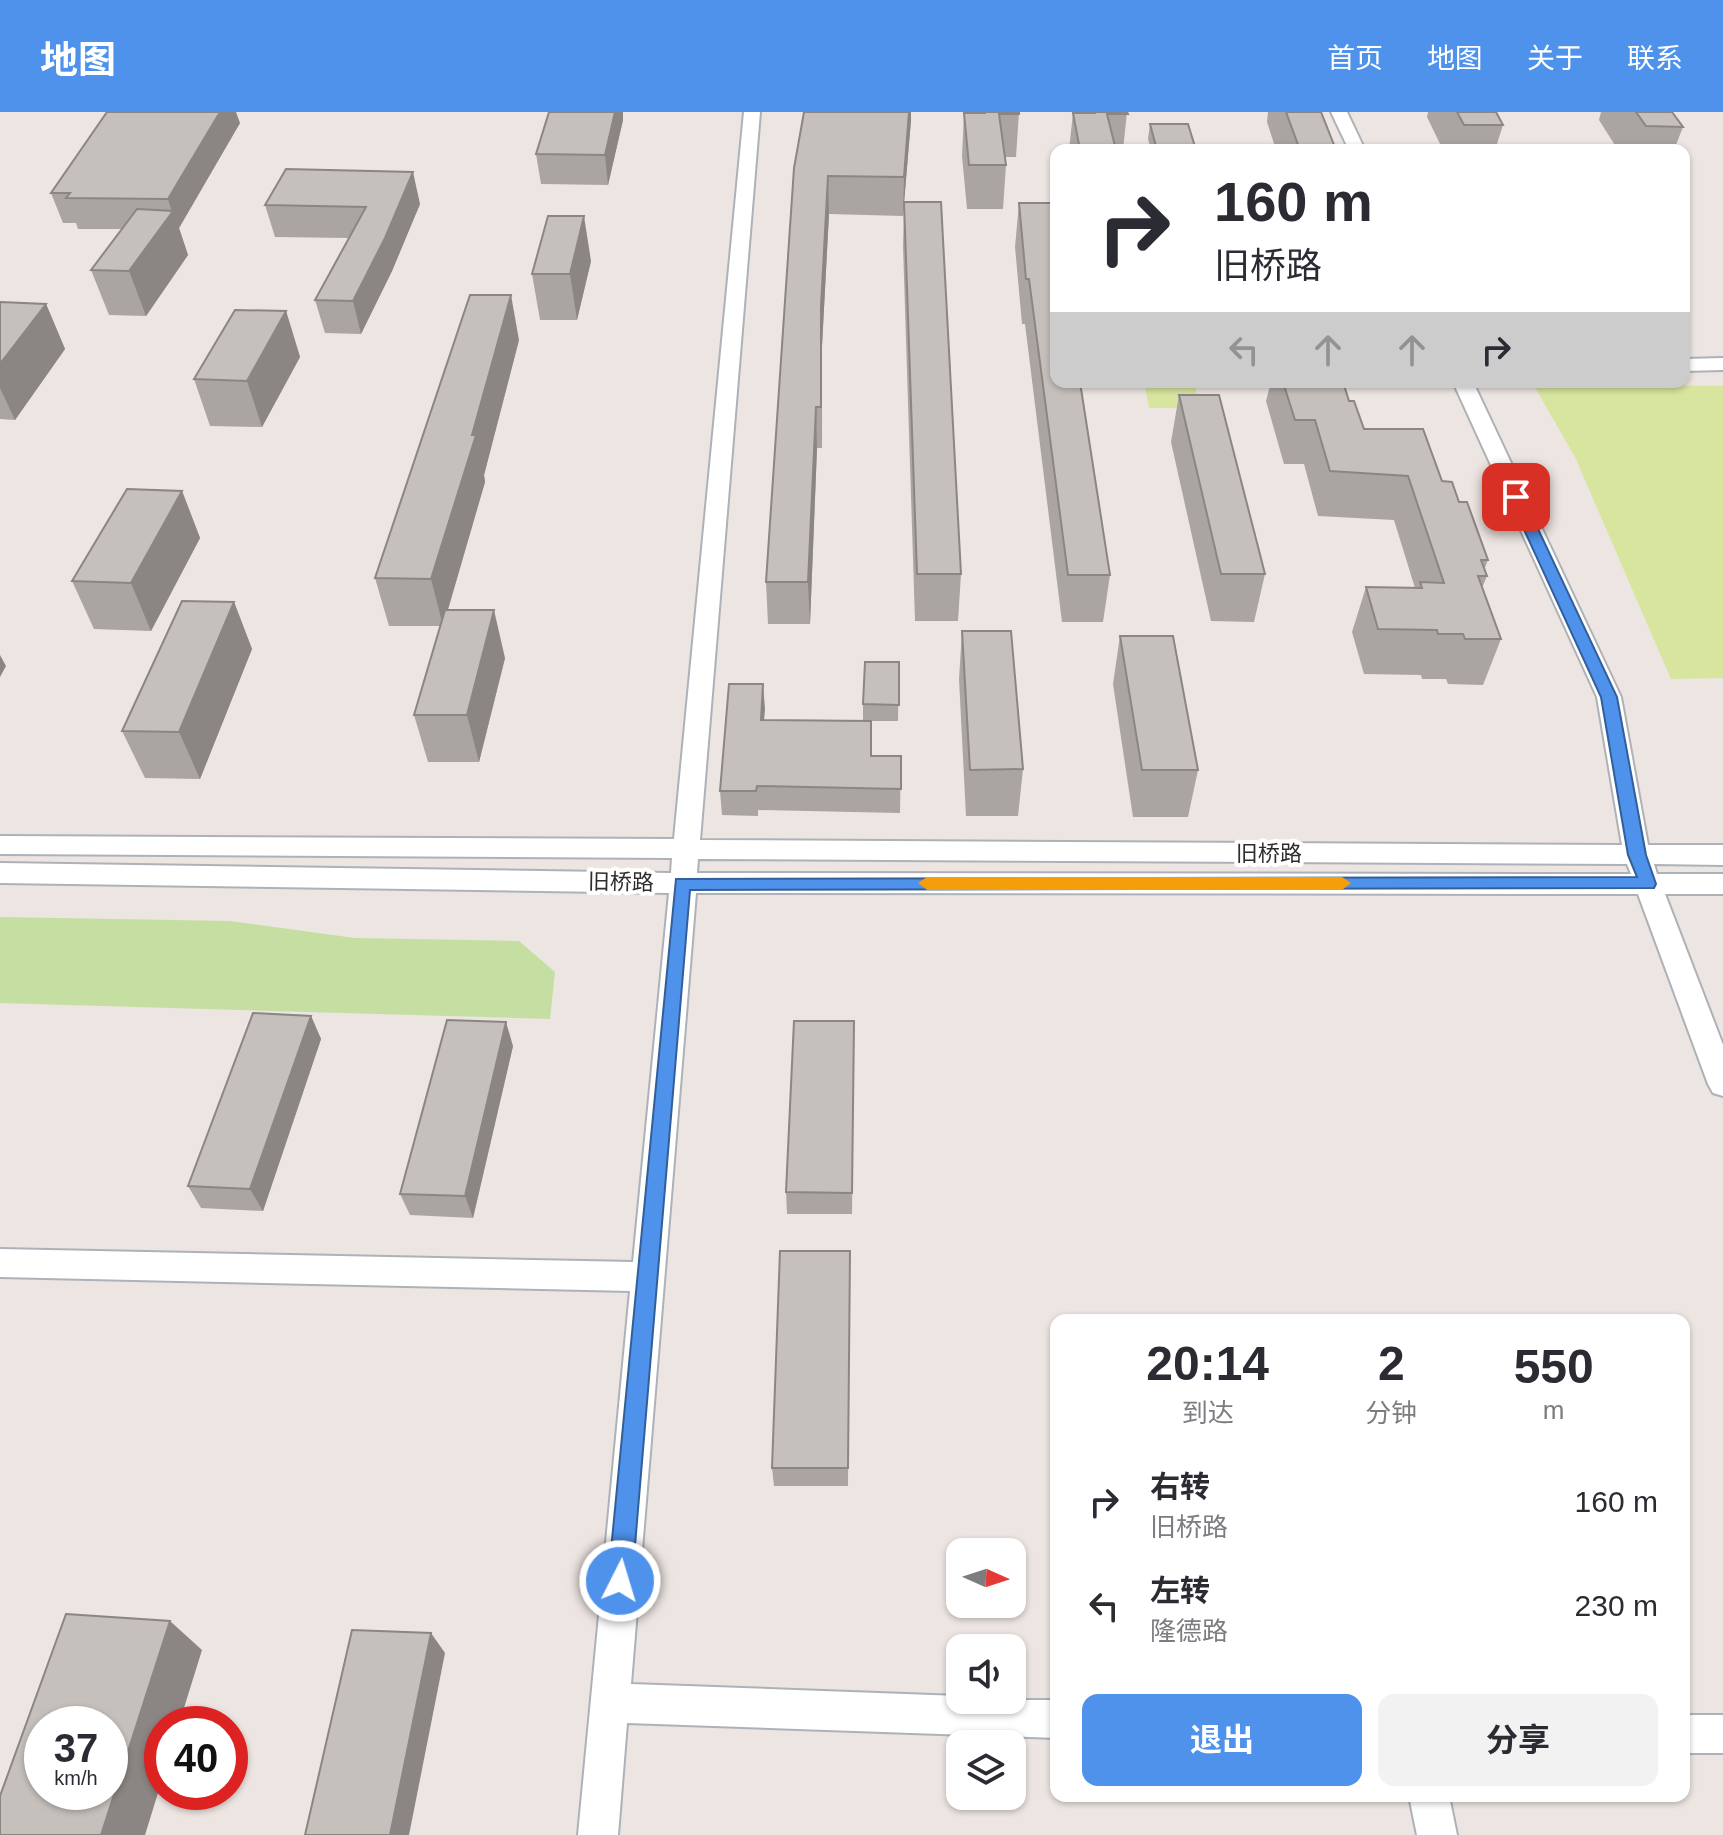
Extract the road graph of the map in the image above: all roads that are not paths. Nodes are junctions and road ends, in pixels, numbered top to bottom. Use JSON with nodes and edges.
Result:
{"nodes":[{"id":1,"x":752,"y":112,"type":"edge"},
{"id":2,"x":1339,"y":112,"type":"edge"},
{"id":3,"x":1354,"y":144,"type":"edge"},
{"id":4,"x":1723,"y":364,"type":"edge"},
{"id":5,"x":1690,"y":365,"type":"edge"},
{"id":6,"x":1466,"y":388,"type":"edge"},
{"id":7,"x":0,"y":845,"type":"edge"},
{"id":8,"x":685,"y":850,"type":"junction"},
{"id":9,"x":1637,"y":855,"type":"junction"},
{"id":10,"x":1723,"y":855,"type":"edge"},
{"id":11,"x":0,"y":873,"type":"edge"},
{"id":12,"x":682,"y":883,"type":"junction"},
{"id":13,"x":1648,"y":884,"type":"junction"},
{"id":14,"x":1723,"y":884,"type":"edge"},
{"id":15,"x":1723,"y":1084,"type":"edge"},
{"id":16,"x":0,"y":1263,"type":"edge"},
{"id":17,"x":647,"y":1277,"type":"junction"},
{"id":18,"x":610,"y":1703,"type":"junction"},
{"id":19,"x":1050,"y":1719,"type":"edge"},
{"id":20,"x":1690,"y":1734,"type":"edge"},
{"id":21,"x":1723,"y":1734,"type":"edge"},
{"id":22,"x":1430,"y":1802,"type":"edge"},
{"id":23,"x":598,"y":1835,"type":"edge"},
{"id":24,"x":1437,"y":1835,"type":"edge"}],
"edges":[{"from":1,"to":8,"type":"street"},
{"from":2,"to":3,"type":"street"},
{"from":4,"to":5,"type":"street"},
{"from":6,"to":9,"type":"street"},
{"from":7,"to":8,"type":"street","name":"旧桥路"},
{"from":8,"to":9,"type":"street","name":"旧桥路"},
{"from":8,"to":12,"type":"street"},
{"from":9,"to":10,"type":"street","name":"旧桥路"},
{"from":9,"to":13,"type":"street"},
{"from":11,"to":12,"type":"street","name":"旧桥路"},
{"from":12,"to":13,"type":"street","name":"旧桥路"},
{"from":12,"to":17,"type":"street"},
{"from":13,"to":14,"type":"street","name":"旧桥路"},
{"from":13,"to":15,"type":"street"},
{"from":16,"to":17,"type":"street"},
{"from":17,"to":18,"type":"street"},
{"from":18,"to":19,"type":"street"},
{"from":18,"to":23,"type":"street"},
{"from":20,"to":21,"type":"street"},
{"from":22,"to":24,"type":"street"}]}
